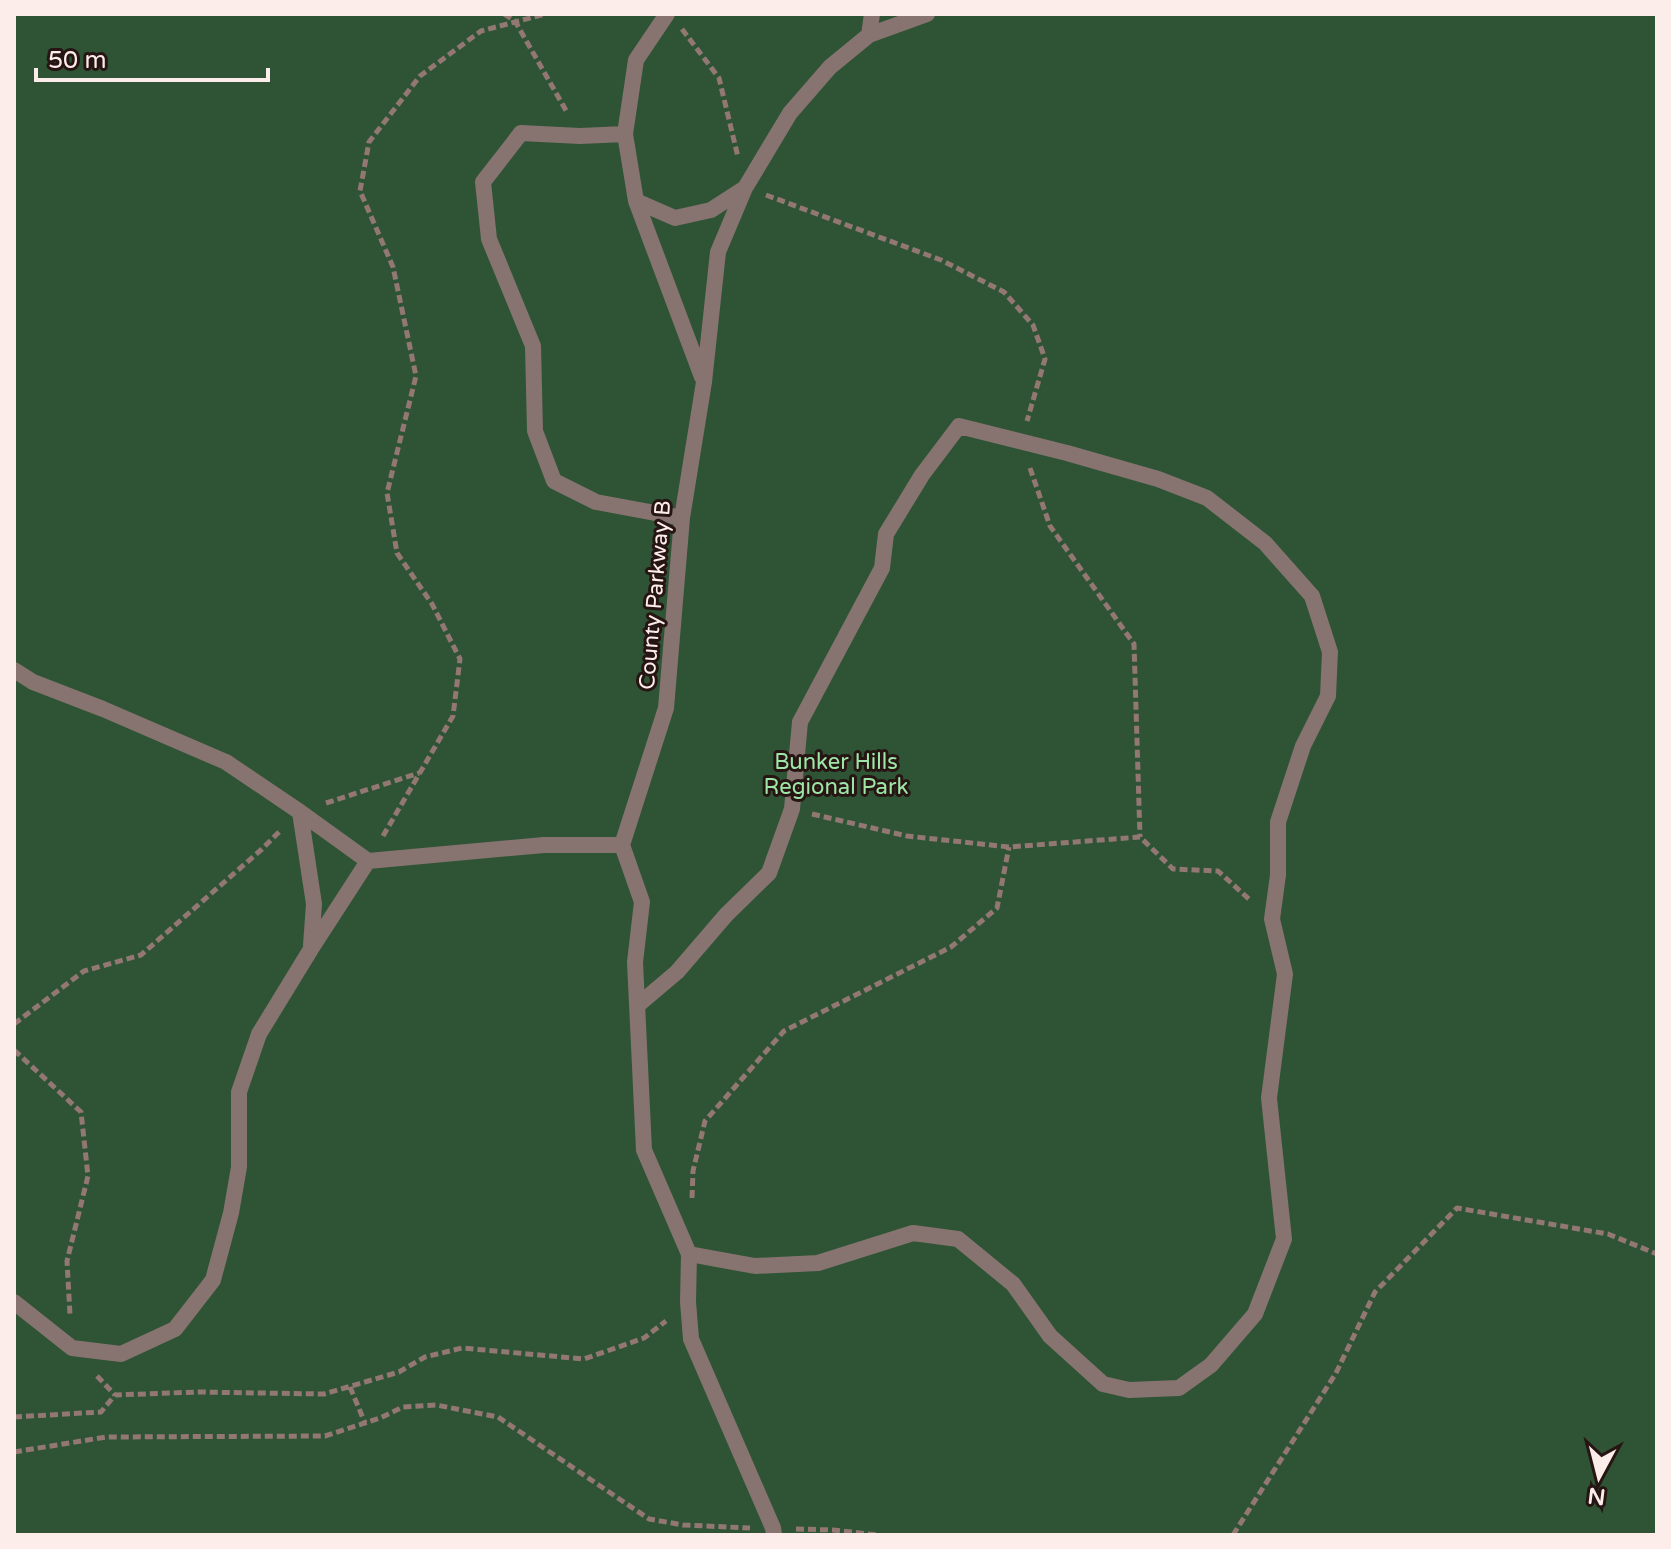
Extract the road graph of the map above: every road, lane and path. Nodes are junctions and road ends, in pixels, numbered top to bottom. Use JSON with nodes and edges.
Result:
{"nodes":[{"id":1,"x":504,"y":14,"type":"edge"},
{"id":2,"x":545,"y":14,"type":"edge"},
{"id":3,"x":872,"y":14,"type":"edge"},
{"id":4,"x":927,"y":14,"type":"edge"},
{"id":5,"x":673,"y":19,"type":"edge"},
{"id":6,"x":515,"y":21,"type":"junction"},
{"id":7,"x":869,"y":35,"type":"junction"},
{"id":8,"x":625,"y":134,"type":"junction"},
{"id":9,"x":580,"y":136,"type":"junction"},
{"id":10,"x":745,"y":188,"type":"junction"},
{"id":11,"x":636,"y":201,"type":"junction"},
{"id":12,"x":704,"y":382,"type":"junction"},
{"id":13,"x":682,"y":518,"type":"junction"},
{"id":14,"x":14,"y":670,"type":"edge"},
{"id":15,"x":420,"y":772,"type":"junction"},
{"id":16,"x":792,"y":809,"type":"junction"},
{"id":17,"x":300,"y":812,"type":"junction"},
{"id":18,"x":622,"y":845,"type":"junction"},
{"id":19,"x":1009,"y":847,"type":"junction"},
{"id":20,"x":368,"y":861,"type":"junction"},
{"id":21,"x":1272,"y":919,"type":"junction"},
{"id":22,"x":311,"y":949,"type":"junction"},
{"id":23,"x":638,"y":1005,"type":"junction"},
{"id":24,"x":14,"y":1024,"type":"edge"},
{"id":25,"x":14,"y":1050,"type":"edge"},
{"id":26,"x":692,"y":1199,"type":"dead end"},
{"id":27,"x":689,"y":1254,"type":"junction"},
{"id":28,"x":1657,"y":1254,"type":"edge"},
{"id":29,"x":14,"y":1302,"type":"edge"},
{"id":30,"x":688,"y":1302,"type":"junction"},
{"id":31,"x":72,"y":1348,"type":"junction"},
{"id":32,"x":350,"y":1387,"type":"junction"},
{"id":33,"x":115,"y":1395,"type":"junction"},
{"id":34,"x":14,"y":1417,"type":"edge"},
{"id":35,"x":365,"y":1423,"type":"junction"},
{"id":36,"x":14,"y":1452,"type":"edge"},
{"id":37,"x":773,"y":1532,"type":"edge"},
{"id":38,"x":878,"y":1535,"type":"edge"},
{"id":39,"x":1233,"y":1535,"type":"edge"}],
"edges":[{"from":1,"to":6,"type":"path"},
{"from":2,"to":6,"type":"path"},
{"from":3,"to":7,"type":"street"},
{"from":4,"to":7,"type":"street","name":"County Parkway B"},
{"from":5,"to":8,"type":"street"},
{"from":5,"to":10,"type":"path"},
{"from":6,"to":9,"type":"path"},
{"from":6,"to":15,"type":"path"},
{"from":7,"to":10,"type":"street","name":"County Parkway B"},
{"from":8,"to":9,"type":"street"},
{"from":8,"to":11,"type":"street"},
{"from":9,"to":13,"type":"street"},
{"from":10,"to":11,"type":"street"},
{"from":10,"to":12,"type":"street","name":"County Parkway B"},
{"from":11,"to":12,"type":"street"},
{"from":12,"to":13,"type":"street","name":"County Parkway B"},
{"from":13,"to":18,"type":"street","name":"County Parkway B"},
{"from":14,"to":17,"type":"street"},
{"from":15,"to":17,"type":"path"},
{"from":15,"to":20,"type":"path"},
{"from":16,"to":19,"type":"path"},
{"from":16,"to":21,"type":"street"},
{"from":16,"to":23,"type":"street"},
{"from":17,"to":20,"type":"street"},
{"from":17,"to":22,"type":"street"},
{"from":17,"to":24,"type":"path"},
{"from":18,"to":20,"type":"street"},
{"from":18,"to":23,"type":"street"},
{"from":19,"to":21,"type":"path"},
{"from":19,"to":26,"type":"path"},
{"from":20,"to":22,"type":"street"},
{"from":21,"to":27,"type":"street"},
{"from":22,"to":31,"type":"street"},
{"from":23,"to":27,"type":"street"},
{"from":25,"to":31,"type":"path"},
{"from":27,"to":30,"type":"street"},
{"from":28,"to":39,"type":"path"},
{"from":29,"to":31,"type":"street"},
{"from":30,"to":32,"type":"path"},
{"from":30,"to":37,"type":"street"},
{"from":31,"to":33,"type":"path"},
{"from":32,"to":33,"type":"path"},
{"from":32,"to":35,"type":"path"},
{"from":33,"to":34,"type":"path"},
{"from":35,"to":36,"type":"path"},
{"from":35,"to":37,"type":"path"},
{"from":37,"to":38,"type":"path"}]}
